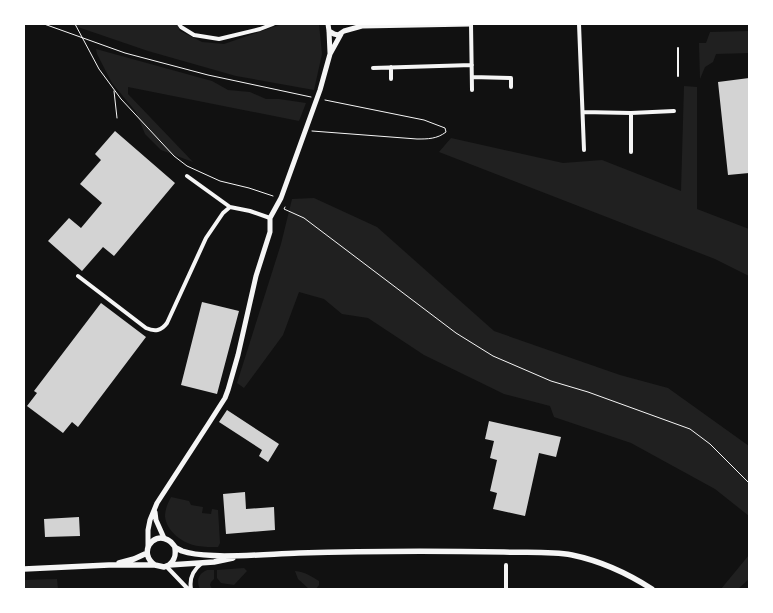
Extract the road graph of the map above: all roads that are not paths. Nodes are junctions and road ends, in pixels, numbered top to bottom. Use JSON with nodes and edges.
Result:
{"nodes":[{"id":1,"x":179,"y":24,"type":"edge"},
{"id":2,"x":272,"y":24,"type":"edge"},
{"id":3,"x":328,"y":24,"type":"edge"},
{"id":4,"x":346,"y":24,"type":"edge"},
{"id":5,"x":354,"y":24,"type":"edge"},
{"id":6,"x":433,"y":24,"type":"edge"},
{"id":7,"x":471,"y":24,"type":"edge"},
{"id":8,"x":579,"y":24,"type":"edge"},
{"id":9,"x":362,"y":26,"type":"junction"},
{"id":10,"x":330,"y":31,"type":"junction"},
{"id":11,"x":343,"y":32,"type":"junction"},
{"id":12,"x":678,"y":48,"type":"dead end"},
{"id":13,"x":330,"y":54,"type":"junction"},
{"id":14,"x":472,"y":65,"type":"junction"},
{"id":15,"x":373,"y":68,"type":"dead end"},
{"id":16,"x":391,"y":68,"type":"junction"},
{"id":17,"x":678,"y":76,"type":"dead end"},
{"id":18,"x":472,"y":77,"type":"junction"},
{"id":19,"x":391,"y":79,"type":"dead end"},
{"id":20,"x":511,"y":87,"type":"dead end"},
{"id":21,"x":472,"y":90,"type":"dead end"},
{"id":22,"x":583,"y":112,"type":"junction"},
{"id":23,"x":674,"y":112,"type":"dead end"},
{"id":24,"x":631,"y":113,"type":"junction"},
{"id":25,"x":584,"y":150,"type":"dead end"},
{"id":26,"x":631,"y":152,"type":"dead end"},
{"id":27,"x":187,"y":176,"type":"dead end"},
{"id":28,"x":230,"y":207,"type":"junction"},
{"id":29,"x":270,"y":218,"type":"junction"},
{"id":30,"x":78,"y":276,"type":"dead end"},
{"id":31,"x":155,"y":509,"type":"junction"},
{"id":32,"x":164,"y":538,"type":"junction"},
{"id":33,"x":148,"y":546,"type":"junction"},
{"id":34,"x":175,"y":548,"type":"junction"},
{"id":35,"x":147,"y":553,"type":"junction"},
{"id":36,"x":247,"y":556,"type":"junction"},
{"id":37,"x":202,"y":563,"type":"junction"},
{"id":38,"x":110,"y":565,"type":"junction"},
{"id":39,"x":155,"y":565,"type":"junction"},
{"id":40,"x":168,"y":565,"type":"junction"},
{"id":41,"x":506,"y":565,"type":"dead end"},
{"id":42,"x":24,"y":569,"type":"edge"},
{"id":43,"x":190,"y":589,"type":"edge"},
{"id":44,"x":506,"y":589,"type":"edge"},
{"id":45,"x":652,"y":589,"type":"edge"}],
"edges":[{"from":1,"to":2,"type":"street"},
{"from":3,"to":10,"type":"main road"},
{"from":4,"to":11,"type":"main road"},
{"from":5,"to":9,"type":"main road"},
{"from":6,"to":7,"type":"main road"},
{"from":6,"to":9,"type":"main road"},
{"from":7,"to":14,"type":"street"},
{"from":8,"to":22,"type":"street"},
{"from":9,"to":11,"type":"main road"},
{"from":10,"to":11,"type":"main road"},
{"from":10,"to":13,"type":"main road"},
{"from":11,"to":13,"type":"main road"},
{"from":12,"to":17,"type":"lane"},
{"from":13,"to":29,"type":"main road"},
{"from":14,"to":16,"type":"street"},
{"from":14,"to":18,"type":"street"},
{"from":15,"to":16,"type":"street"},
{"from":16,"to":19,"type":"street"},
{"from":18,"to":20,"type":"street"},
{"from":18,"to":21,"type":"street"},
{"from":22,"to":24,"type":"street"},
{"from":22,"to":25,"type":"street"},
{"from":23,"to":24,"type":"street"},
{"from":24,"to":26,"type":"street"},
{"from":27,"to":28,"type":"street"},
{"from":28,"to":29,"type":"street"},
{"from":28,"to":30,"type":"street"},
{"from":29,"to":31,"type":"main road"},
{"from":31,"to":32,"type":"main road"},
{"from":31,"to":33,"type":"main road"},
{"from":32,"to":33,"type":"main road"},
{"from":32,"to":34,"type":"main road"},
{"from":33,"to":35,"type":"main road"},
{"from":34,"to":36,"type":"main road"},
{"from":34,"to":40,"type":"main road"},
{"from":35,"to":38,"type":"main road"},
{"from":35,"to":39,"type":"main road"},
{"from":36,"to":37,"type":"main road"},
{"from":36,"to":45,"type":"main road"},
{"from":37,"to":40,"type":"main road"},
{"from":37,"to":43,"type":"street"},
{"from":38,"to":39,"type":"main road"},
{"from":38,"to":42,"type":"main road"},
{"from":39,"to":40,"type":"main road"},
{"from":40,"to":43,"type":"street"},
{"from":41,"to":44,"type":"street"}]}
